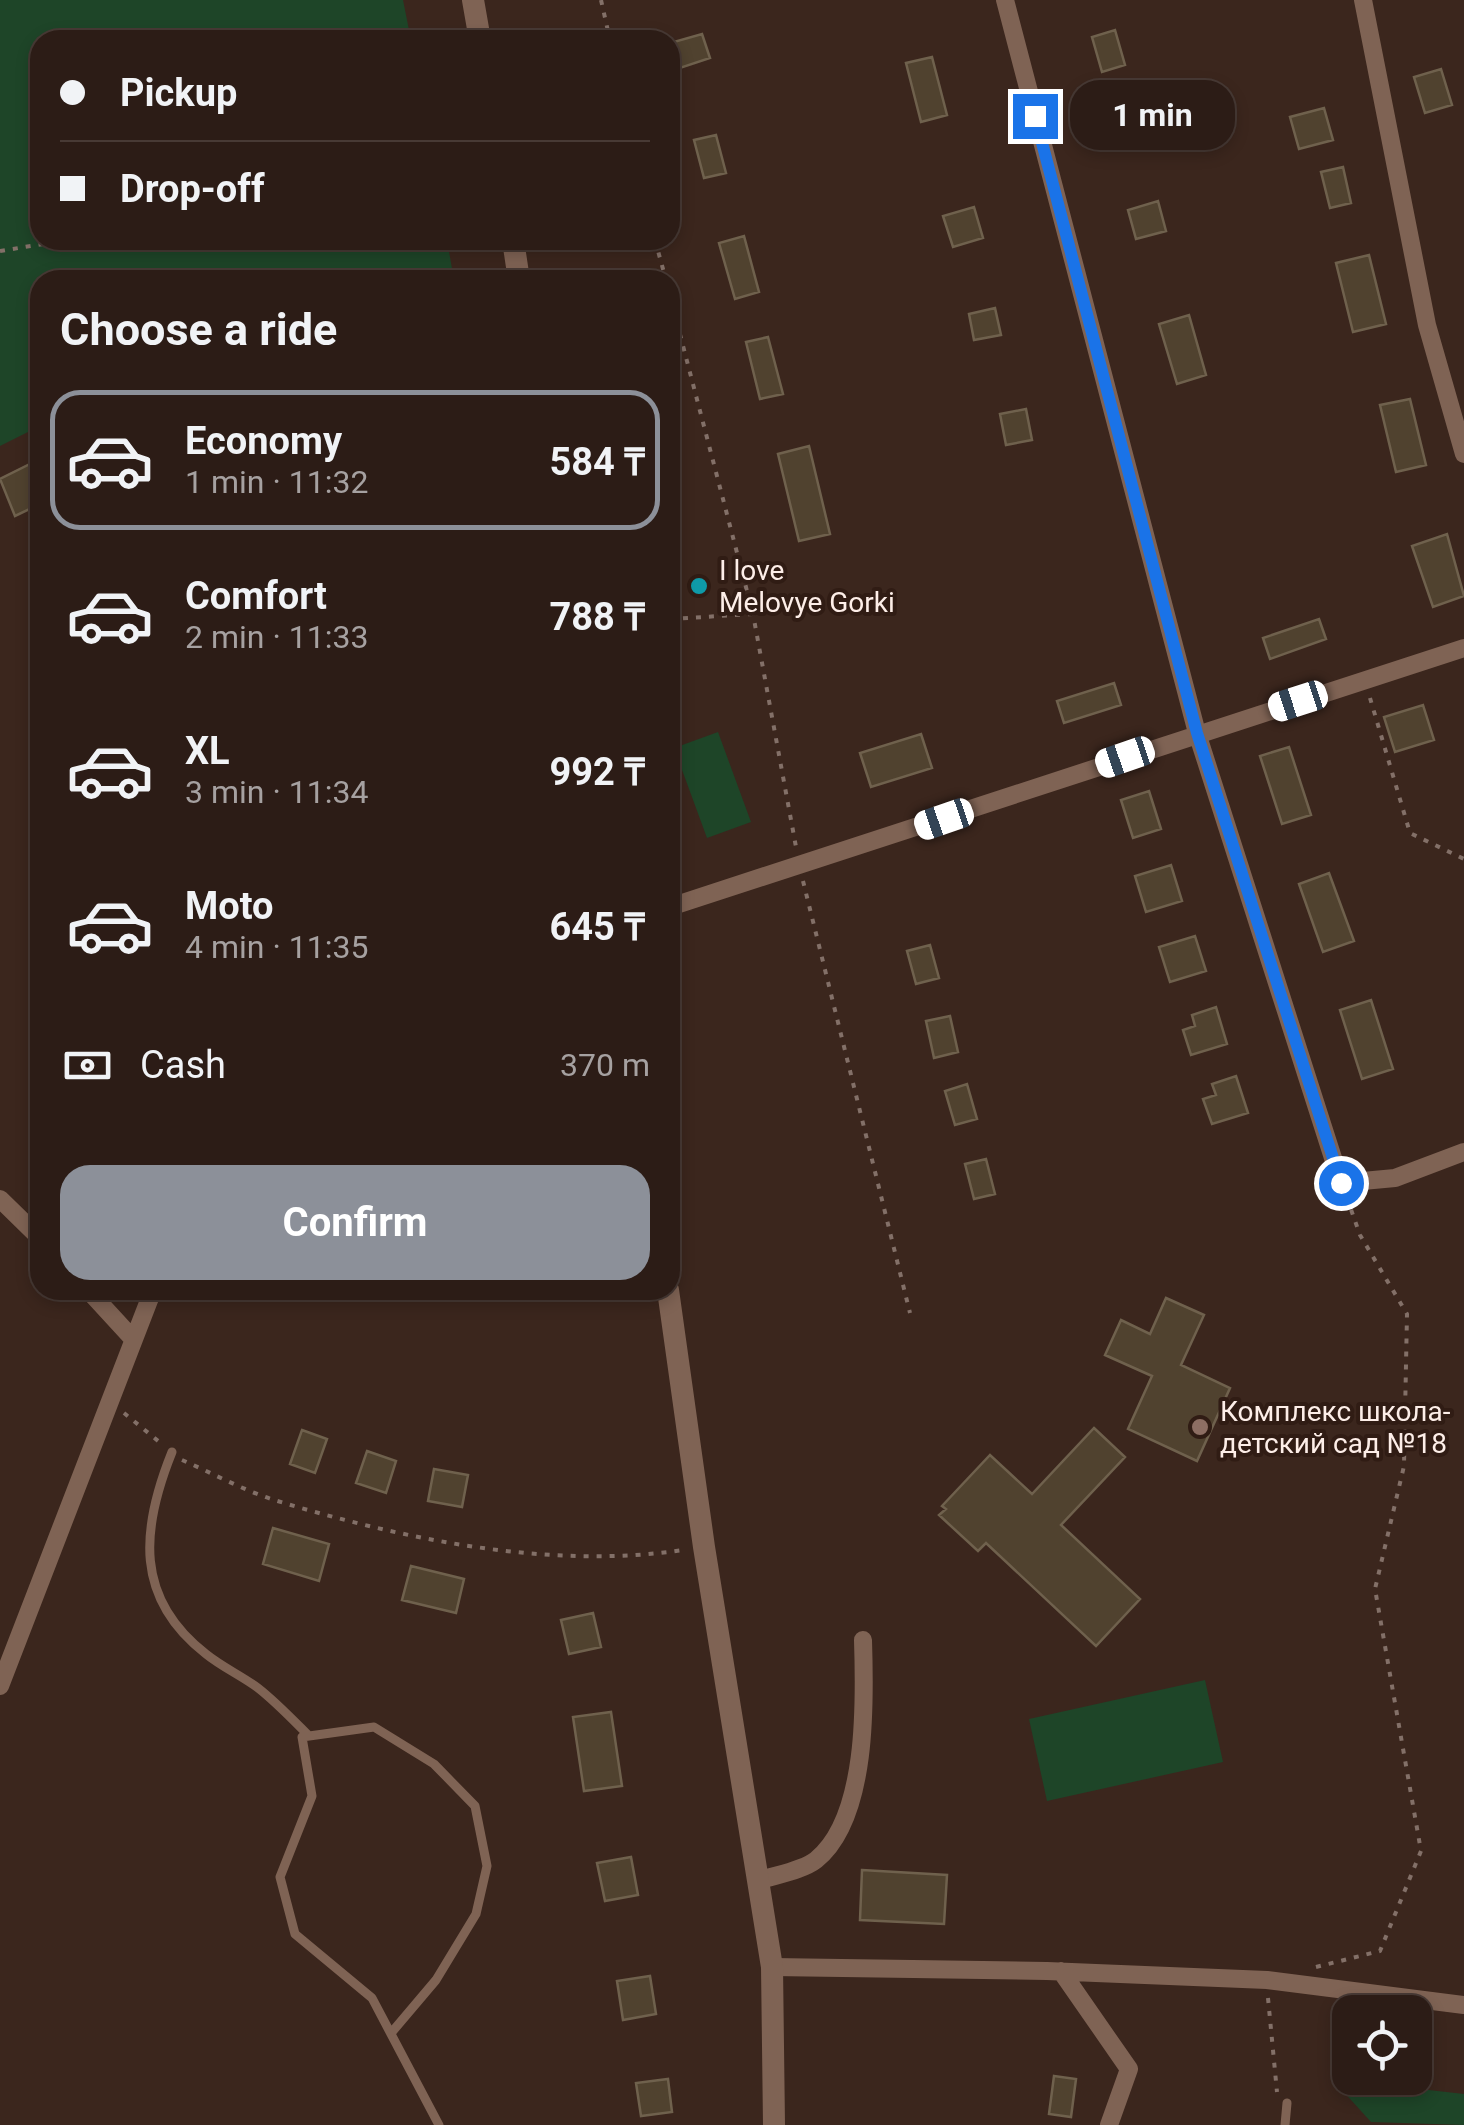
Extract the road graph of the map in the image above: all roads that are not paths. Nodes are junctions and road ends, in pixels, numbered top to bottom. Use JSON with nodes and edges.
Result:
{"nodes":[{"id":1,"x":473,"y":0,"type":"edge"},
{"id":2,"x":1005,"y":0,"type":"edge"},
{"id":3,"x":1363,"y":0,"type":"edge"},
{"id":4,"x":478,"y":30,"type":"edge"},
{"id":5,"x":1464,"y":454,"type":"edge"},
{"id":6,"x":1464,"y":648,"type":"edge"},
{"id":7,"x":1197,"y":733,"type":"junction"},
{"id":8,"x":680,"y":905,"type":"edge"},
{"id":9,"x":1464,"y":1152,"type":"edge"},
{"id":10,"x":0,"y":1199,"type":"edge"},
{"id":11,"x":30,"y":1228,"type":"edge"},
{"id":12,"x":97,"y":1300,"type":"edge"},
{"id":13,"x":149,"y":1300,"type":"edge"},
{"id":14,"x":669,"y":1300,"type":"edge"},
{"id":15,"x":133,"y":1339,"type":"junction"},
{"id":16,"x":172,"y":1452,"type":"road end"},
{"id":17,"x":863,"y":1640,"type":"dead end"},
{"id":18,"x":0,"y":1686,"type":"edge"},
{"id":19,"x":309,"y":1736,"type":"junction"},
{"id":20,"x":758,"y":1882,"type":"junction"},
{"id":21,"x":772,"y":1967,"type":"junction"},
{"id":22,"x":1061,"y":1971,"type":"junction"},
{"id":23,"x":1464,"y":2005,"type":"edge"},
{"id":24,"x":392,"y":2032,"type":"junction"},
{"id":25,"x":1287,"y":2103,"type":"road end"},
{"id":26,"x":439,"y":2125,"type":"edge"},
{"id":27,"x":774,"y":2125,"type":"edge"},
{"id":28,"x":1108,"y":2125,"type":"edge"},
{"id":29,"x":1285,"y":2125,"type":"edge"}],
"edges":[{"from":1,"to":4,"type":"street"},
{"from":2,"to":7,"type":"street"},
{"from":3,"to":5,"type":"street"},
{"from":6,"to":7,"type":"street"},
{"from":7,"to":8,"type":"street"},
{"from":7,"to":9,"type":"street"},
{"from":10,"to":11,"type":"street"},
{"from":12,"to":15,"type":"street"},
{"from":13,"to":15,"type":"street"},
{"from":14,"to":20,"type":"street"},
{"from":15,"to":18,"type":"street"},
{"from":16,"to":19,"type":"lane"},
{"from":17,"to":20,"type":"street"},
{"from":19,"to":24,"type":"lane"},
{"from":19,"to":24,"type":"lane"},
{"from":20,"to":21,"type":"street"},
{"from":21,"to":22,"type":"street"},
{"from":21,"to":27,"type":"street"},
{"from":22,"to":23,"type":"street"},
{"from":22,"to":28,"type":"street"},
{"from":24,"to":26,"type":"lane"},
{"from":25,"to":29,"type":"lane"}]}
